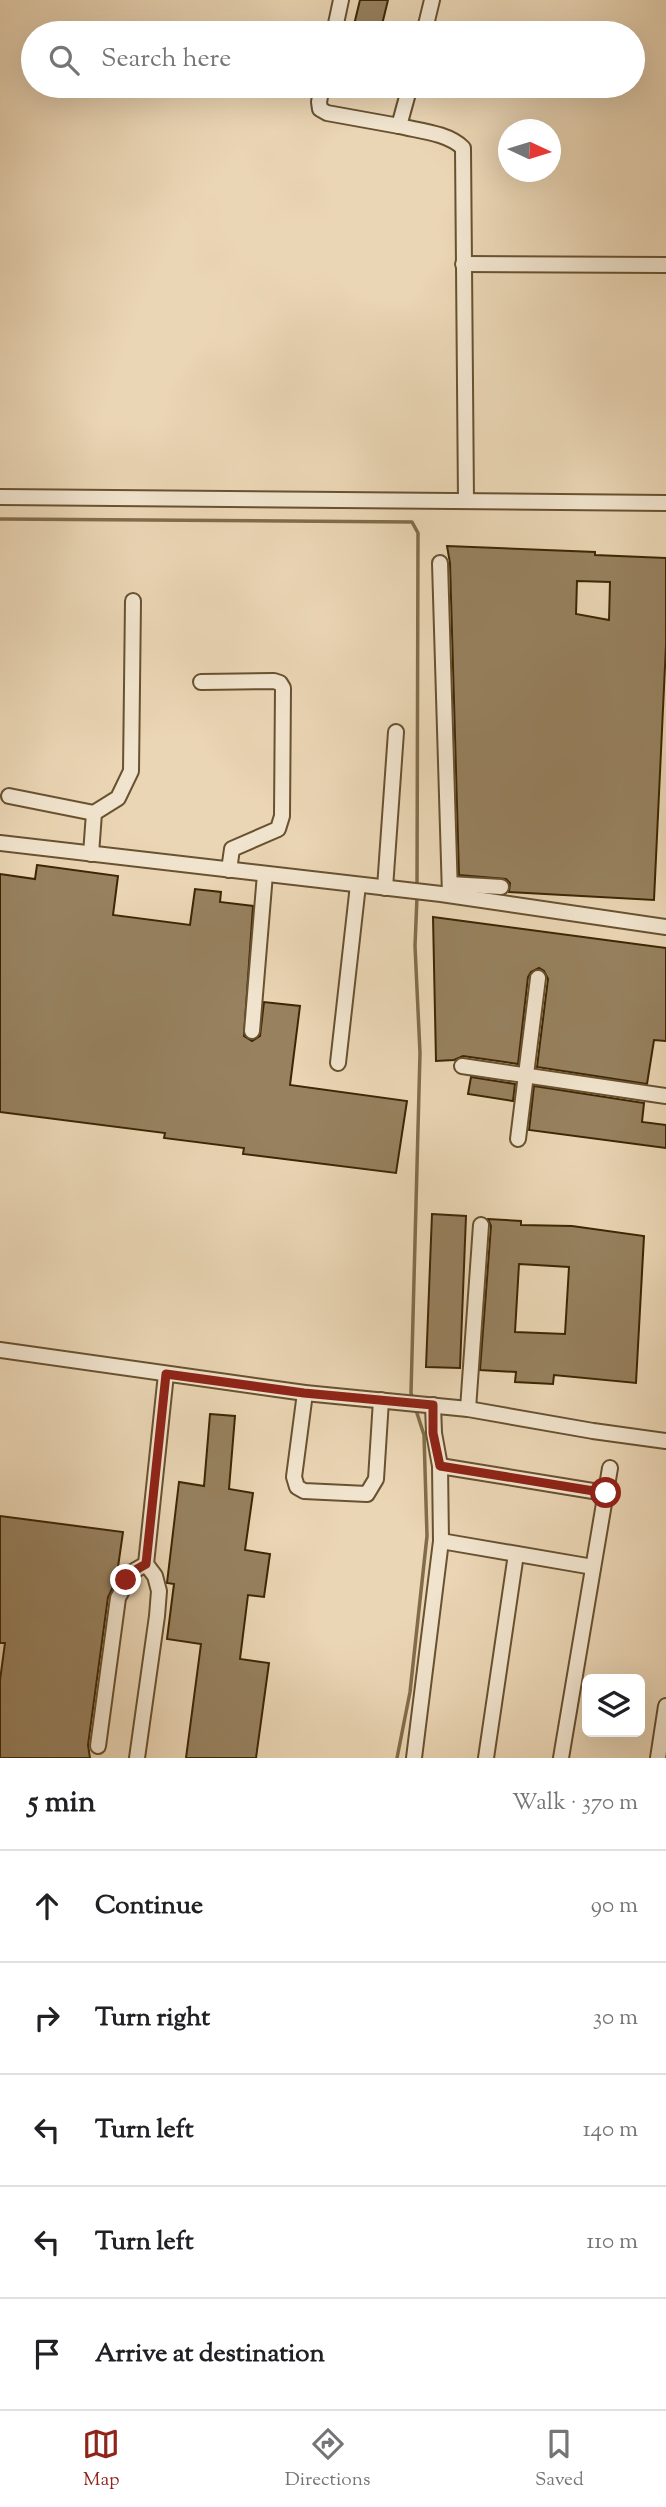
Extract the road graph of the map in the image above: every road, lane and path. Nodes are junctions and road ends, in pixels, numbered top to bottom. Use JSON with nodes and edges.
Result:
{"nodes":[{"id":1,"x":341,"y":0,"type":"edge"},
{"id":2,"x":432,"y":0,"type":"edge"},
{"id":3,"x":337,"y":21,"type":"edge"},
{"id":4,"x":427,"y":21,"type":"edge"},
{"id":5,"x":319,"y":98,"type":"edge"},
{"id":6,"x":407,"y":98,"type":"edge"},
{"id":7,"x":400,"y":126,"type":"junction"},
{"id":8,"x":463,"y":264,"type":"junction"},
{"id":9,"x":666,"y":265,"type":"edge"},
{"id":10,"x":0,"y":497,"type":"edge"},
{"id":11,"x":466,"y":501,"type":"junction"},
{"id":12,"x":666,"y":503,"type":"edge"},
{"id":13,"x":440,"y":563,"type":"dead end"},
{"id":14,"x":133,"y":601,"type":"dead end"},
{"id":15,"x":201,"y":682,"type":"dead end"},
{"id":16,"x":396,"y":732,"type":"dead end"},
{"id":17,"x":9,"y":796,"type":"dead end"},
{"id":18,"x":94,"y":813,"type":"junction"},
{"id":19,"x":0,"y":843,"type":"edge"},
{"id":20,"x":91,"y":854,"type":"junction"},
{"id":21,"x":229,"y":870,"type":"junction"},
{"id":22,"x":265,"y":874,"type":"junction"},
{"id":23,"x":358,"y":885,"type":"junction"},
{"id":24,"x":501,"y":887,"type":"dead end"},
{"id":25,"x":389,"y":888,"type":"junction"},
{"id":26,"x":447,"y":891,"type":"junction"},
{"id":27,"x":666,"y":927,"type":"edge"},
{"id":28,"x":538,"y":978,"type":"dead end"},
{"id":29,"x":252,"y":1031,"type":"dead end"},
{"id":30,"x":338,"y":1063,"type":"dead end"},
{"id":31,"x":462,"y":1066,"type":"dead end"},
{"id":32,"x":526,"y":1076,"type":"junction"},
{"id":33,"x":666,"y":1096,"type":"edge"},
{"id":34,"x":518,"y":1139,"type":"dead end"},
{"id":35,"x":481,"y":1225,"type":"dead end"},
{"id":36,"x":0,"y":1350,"type":"edge"},
{"id":37,"x":166,"y":1374,"type":"junction"},
{"id":38,"x":304,"y":1393,"type":"junction"},
{"id":39,"x":381,"y":1400,"type":"junction"},
{"id":40,"x":430,"y":1405,"type":"junction"},
{"id":41,"x":468,"y":1409,"type":"junction"},
{"id":42,"x":666,"y":1441,"type":"edge"},
{"id":43,"x":440,"y":1466,"type":"junction"},
{"id":44,"x":610,"y":1468,"type":"dead end"},
{"id":45,"x":606,"y":1493,"type":"junction"},
{"id":46,"x":442,"y":1541,"type":"junction"},
{"id":47,"x":516,"y":1554,"type":"junction"},
{"id":48,"x":146,"y":1564,"type":"junction"},
{"id":49,"x":593,"y":1567,"type":"junction"},
{"id":50,"x":666,"y":1706,"type":"edge"},
{"id":51,"x":98,"y":1746,"type":"dead end"},
{"id":52,"x":137,"y":1758,"type":"edge"},
{"id":53,"x":414,"y":1758,"type":"edge"},
{"id":54,"x":486,"y":1758,"type":"edge"},
{"id":55,"x":561,"y":1758,"type":"edge"},
{"id":56,"x":658,"y":1758,"type":"edge"}],
"edges":[{"from":1,"to":3,"type":"street"},
{"from":2,"to":4,"type":"street"},
{"from":5,"to":7,"type":"street"},
{"from":6,"to":7,"type":"street"},
{"from":7,"to":8,"type":"street"},
{"from":8,"to":9,"type":"street"},
{"from":8,"to":11,"type":"street"},
{"from":10,"to":11,"type":"street"},
{"from":11,"to":12,"type":"street"},
{"from":13,"to":26,"type":"street"},
{"from":14,"to":18,"type":"street"},
{"from":15,"to":21,"type":"street"},
{"from":16,"to":25,"type":"street"},
{"from":17,"to":18,"type":"street"},
{"from":18,"to":20,"type":"street"},
{"from":19,"to":20,"type":"street"},
{"from":20,"to":21,"type":"street"},
{"from":21,"to":22,"type":"street"},
{"from":22,"to":23,"type":"street"},
{"from":22,"to":29,"type":"street"},
{"from":23,"to":25,"type":"street"},
{"from":23,"to":30,"type":"street"},
{"from":24,"to":26,"type":"street"},
{"from":25,"to":26,"type":"street"},
{"from":26,"to":27,"type":"street"},
{"from":28,"to":32,"type":"street"},
{"from":31,"to":32,"type":"street"},
{"from":32,"to":33,"type":"street"},
{"from":32,"to":34,"type":"street"},
{"from":35,"to":41,"type":"street"},
{"from":36,"to":37,"type":"street"},
{"from":37,"to":38,"type":"street"},
{"from":37,"to":48,"type":"street"},
{"from":38,"to":39,"type":"street"},
{"from":38,"to":39,"type":"street"},
{"from":39,"to":40,"type":"street"},
{"from":40,"to":41,"type":"street"},
{"from":40,"to":43,"type":"street"},
{"from":41,"to":42,"type":"street"},
{"from":43,"to":45,"type":"street"},
{"from":43,"to":46,"type":"street"},
{"from":44,"to":45,"type":"street"},
{"from":45,"to":49,"type":"street"},
{"from":46,"to":47,"type":"street"},
{"from":46,"to":53,"type":"street"},
{"from":47,"to":49,"type":"street"},
{"from":47,"to":54,"type":"street"},
{"from":48,"to":51,"type":"street"},
{"from":48,"to":52,"type":"street"},
{"from":49,"to":55,"type":"street"},
{"from":50,"to":56,"type":"street"}]}
